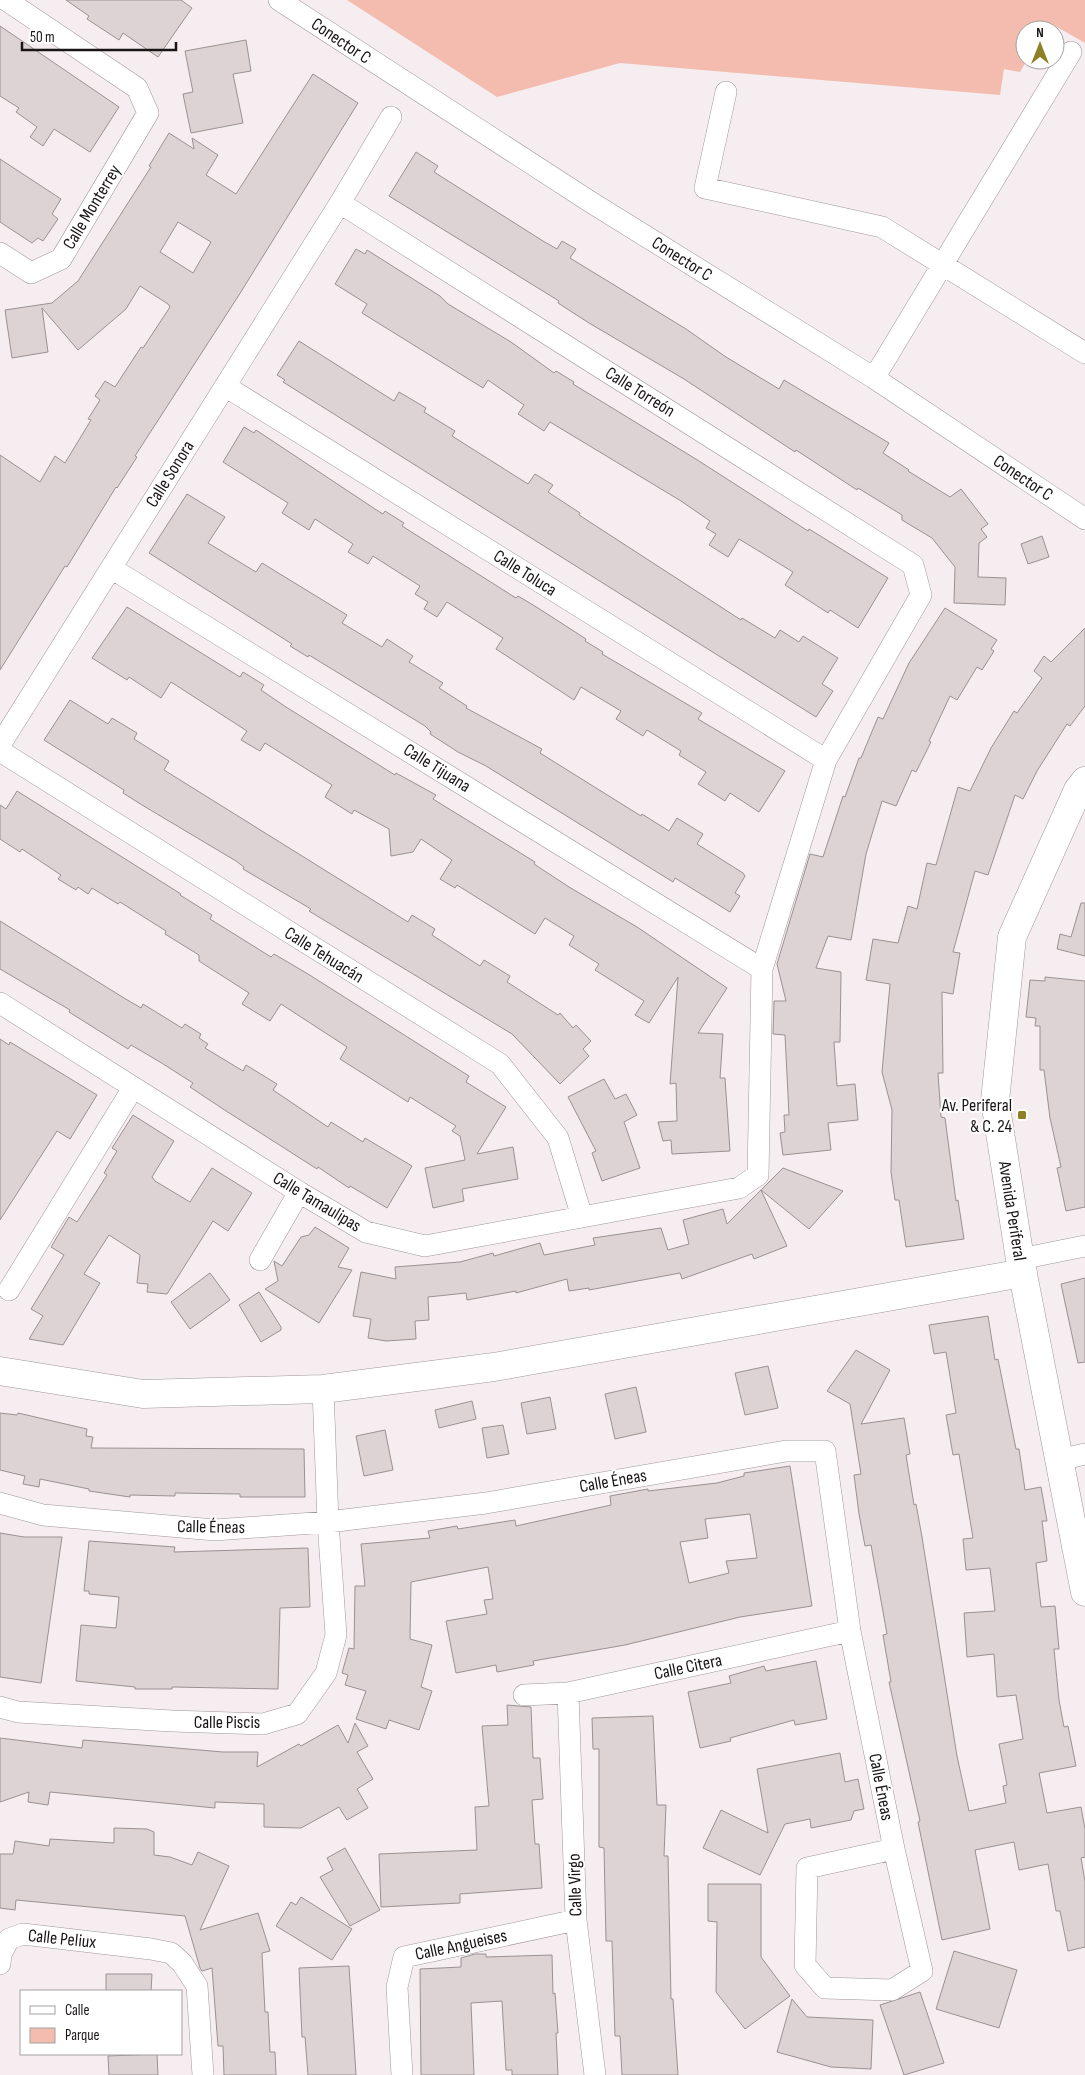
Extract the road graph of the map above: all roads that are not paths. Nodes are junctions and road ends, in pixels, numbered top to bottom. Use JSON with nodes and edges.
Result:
{"nodes":[{"id":1,"x":6,"y":0,"type":"edge"},
{"id":2,"x":279,"y":0,"type":"edge"},
{"id":3,"x":1070,"y":52,"type":"dead end"},
{"id":4,"x":726,"y":92,"type":"dead end"},
{"id":5,"x":391,"y":117,"type":"dead end"},
{"id":6,"x":340,"y":203,"type":"junction"},
{"id":7,"x":0,"y":253,"type":"edge"},
{"id":8,"x":943,"y":265,"type":"junction"},
{"id":9,"x":1085,"y":353,"type":"edge"},
{"id":10,"x":874,"y":378,"type":"junction"},
{"id":11,"x":224,"y":386,"type":"junction"},
{"id":12,"x":1085,"y":520,"type":"edge"},
{"id":13,"x":111,"y":568,"type":"junction"},
{"id":14,"x":0,"y":745,"type":"edge"},
{"id":15,"x":0,"y":751,"type":"edge"},
{"id":16,"x":826,"y":760,"type":"junction"},
{"id":17,"x":1085,"y":781,"type":"edge"},
{"id":18,"x":762,"y":969,"type":"junction"},
{"id":19,"x":0,"y":1003,"type":"edge"},
{"id":20,"x":133,"y":1088,"type":"junction"},
{"id":21,"x":299,"y":1192,"type":"junction"},
{"id":22,"x":582,"y":1217,"type":"junction"},
{"id":23,"x":1085,"y":1246,"type":"edge"},
{"id":24,"x":260,"y":1260,"type":"dead end"},
{"id":25,"x":1021,"y":1266,"type":"junction"},
{"id":26,"x":9,"y":1290,"type":"dead end"},
{"id":27,"x":0,"y":1371,"type":"edge"},
{"id":28,"x":323,"y":1389,"type":"junction"},
{"id":29,"x":1085,"y":1454,"type":"edge"},
{"id":30,"x":1058,"y":1460,"type":"junction"},
{"id":31,"x":0,"y":1504,"type":"edge"},
{"id":32,"x":328,"y":1522,"type":"junction"},
{"id":33,"x":1085,"y":1592,"type":"edge"},
{"id":34,"x":850,"y":1631,"type":"junction"},
{"id":35,"x":568,"y":1693,"type":"junction"},
{"id":36,"x":524,"y":1695,"type":"dead end"},
{"id":37,"x":0,"y":1707,"type":"edge"},
{"id":38,"x":894,"y":1849,"type":"junction"},
{"id":39,"x":576,"y":1920,"type":"junction"},
{"id":40,"x":0,"y":1964,"type":"edge"},
{"id":41,"x":202,"y":2075,"type":"edge"},
{"id":42,"x":402,"y":2075,"type":"edge"},
{"id":43,"x":594,"y":2075,"type":"edge"}],
"edges":[{"from":1,"to":7,"type":"street","name":"Calle Monterrey"},
{"from":2,"to":10,"type":"street","name":"Conector C"},
{"from":3,"to":8,"type":"street"},
{"from":4,"to":8,"type":"street"},
{"from":5,"to":6,"type":"street","name":"Calle Sonora"},
{"from":6,"to":11,"type":"street","name":"Calle Sonora"},
{"from":6,"to":16,"type":"street","name":"Calle Torreón"},
{"from":8,"to":9,"type":"street"},
{"from":8,"to":10,"type":"street"},
{"from":10,"to":12,"type":"street","name":"Conector C"},
{"from":11,"to":13,"type":"street","name":"Calle Sonora"},
{"from":11,"to":16,"type":"street","name":"Calle Toluca"},
{"from":13,"to":14,"type":"street","name":"Calle Sonora"},
{"from":13,"to":18,"type":"street","name":"Calle Tijuana"},
{"from":15,"to":22,"type":"street","name":"Calle Tehuacán"},
{"from":16,"to":18,"type":"street"},
{"from":17,"to":25,"type":"street","name":"Avenida Periferal"},
{"from":18,"to":22,"type":"street","name":"Calle Tamaulipas"},
{"from":19,"to":20,"type":"street","name":"Calle Tamaulipas"},
{"from":20,"to":21,"type":"street","name":"Calle Tamaulipas"},
{"from":20,"to":26,"type":"street"},
{"from":21,"to":22,"type":"street","name":"Calle Tamaulipas"},
{"from":21,"to":24,"type":"street"},
{"from":23,"to":25,"type":"street"},
{"from":25,"to":28,"type":"street"},
{"from":25,"to":30,"type":"street","name":"Avenida Periferal"},
{"from":27,"to":28,"type":"street"},
{"from":28,"to":32,"type":"street","name":"Calle Piscis"},
{"from":29,"to":30,"type":"street"},
{"from":30,"to":33,"type":"street","name":"Avenida Periferal"},
{"from":31,"to":32,"type":"street","name":"Calle Éneas"},
{"from":32,"to":34,"type":"street","name":"Calle Éneas"},
{"from":32,"to":37,"type":"street","name":"Calle Piscis"},
{"from":34,"to":35,"type":"street","name":"Calle Citera"},
{"from":34,"to":38,"type":"street","name":"Calle Éneas"},
{"from":35,"to":36,"type":"street","name":"Calle Citera"},
{"from":35,"to":39,"type":"street","name":"Calle Virgo"},
{"from":38,"to":38,"type":"street","name":"Calle Éneas"},
{"from":39,"to":42,"type":"street","name":"Calle Angueises"},
{"from":39,"to":43,"type":"street","name":"Calle Virgo"},
{"from":40,"to":41,"type":"street","name":"Calle Peliux"}]}
